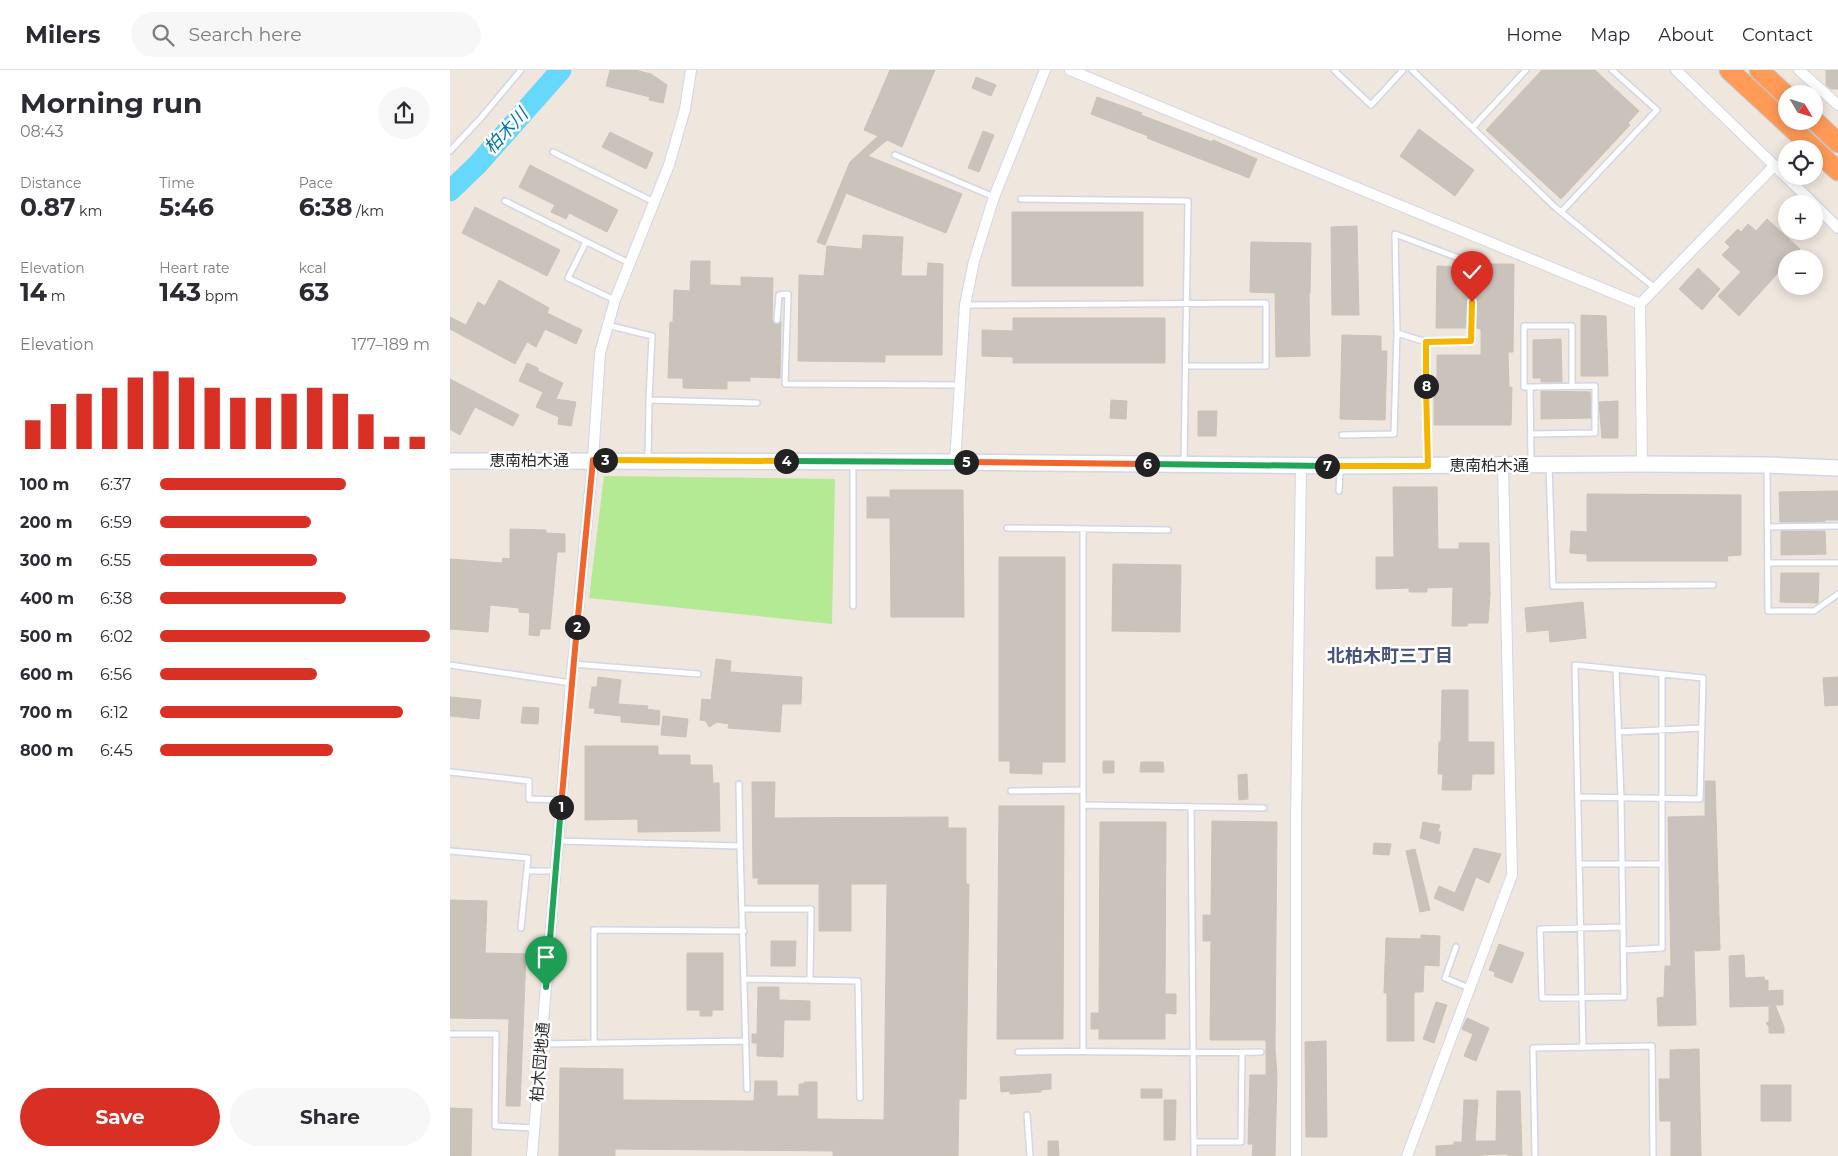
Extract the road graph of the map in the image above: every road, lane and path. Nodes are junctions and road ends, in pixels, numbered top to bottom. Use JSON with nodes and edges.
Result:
{"nodes":[{"id":1,"x":521,"y":70,"type":"edge"},
{"id":2,"x":691,"y":70,"type":"edge"},
{"id":3,"x":1045,"y":70,"type":"edge"},
{"id":4,"x":1070,"y":70,"type":"edge"},
{"id":5,"x":1334,"y":70,"type":"edge"},
{"id":6,"x":1403,"y":70,"type":"edge"},
{"id":7,"x":1412,"y":70,"type":"edge"},
{"id":8,"x":1526,"y":70,"type":"edge"},
{"id":9,"x":1612,"y":70,"type":"edge"},
{"id":10,"x":1676,"y":70,"type":"edge"},
{"id":11,"x":1729,"y":70,"type":"edge"},
{"id":12,"x":1759,"y":70,"type":"edge"},
{"id":13,"x":1800,"y":70,"type":"edge"},
{"id":14,"x":1778,"y":88,"type":"edge"},
{"id":15,"x":1838,"y":105,"type":"edge"},
{"id":16,"x":1472,"y":128,"type":"junction"},
{"id":17,"x":1823,"y":128,"type":"edge"},
{"id":18,"x":1838,"y":142,"type":"edge"},
{"id":19,"x":450,"y":151,"type":"edge"},
{"id":20,"x":553,"y":152,"type":"dead end"},
{"id":21,"x":895,"y":155,"type":"dead end"},
{"id":22,"x":1775,"y":165,"type":"junction"},
{"id":23,"x":1838,"y":171,"type":"edge"},
{"id":24,"x":1805,"y":195,"type":"edge"},
{"id":25,"x":994,"y":197,"type":"junction"},
{"id":26,"x":1021,"y":199,"type":"dead end"},
{"id":27,"x":505,"y":201,"type":"dead end"},
{"id":28,"x":654,"y":202,"type":"junction"},
{"id":29,"x":1561,"y":212,"type":"junction"},
{"id":30,"x":1823,"y":213,"type":"edge"},
{"id":31,"x":1838,"y":228,"type":"edge"},
{"id":32,"x":586,"y":242,"type":"junction"},
{"id":33,"x":630,"y":264,"type":"junction"},
{"id":34,"x":1655,"y":289,"type":"junction"},
{"id":35,"x":616,"y":300,"type":"junction"},
{"id":36,"x":1188,"y":303,"type":"junction"},
{"id":37,"x":1640,"y":304,"type":"junction"},
{"id":38,"x":965,"y":305,"type":"junction"},
{"id":39,"x":777,"y":320,"type":"dead end"},
{"id":40,"x":607,"y":325,"type":"junction"},
{"id":41,"x":1397,"y":333,"type":"junction"},
{"id":42,"x":1426,"y":342,"type":"junction"},
{"id":43,"x":1186,"y":366,"type":"junction"},
{"id":44,"x":959,"y":385,"type":"junction"},
{"id":45,"x":1572,"y":386,"type":"junction"},
{"id":46,"x":1530,"y":387,"type":"junction"},
{"id":47,"x":649,"y":400,"type":"junction"},
{"id":48,"x":757,"y":403,"type":"dead end"},
{"id":49,"x":1531,"y":434,"type":"junction"},
{"id":50,"x":1342,"y":435,"type":"dead end"},
{"id":51,"x":593,"y":460,"type":"junction"},
{"id":52,"x":450,"y":461,"type":"edge"},
{"id":53,"x":648,"y":461,"type":"junction"},
{"id":54,"x":853,"y":461,"type":"junction"},
{"id":55,"x":954,"y":462,"type":"junction"},
{"id":56,"x":1184,"y":464,"type":"junction"},
{"id":57,"x":1642,"y":464,"type":"junction"},
{"id":58,"x":1301,"y":465,"type":"junction"},
{"id":59,"x":1531,"y":465,"type":"junction"},
{"id":60,"x":1549,"y":465,"type":"junction"},
{"id":61,"x":1767,"y":465,"type":"junction"},
{"id":62,"x":1340,"y":466,"type":"junction"},
{"id":63,"x":1428,"y":466,"type":"junction"},
{"id":64,"x":1503,"y":466,"type":"junction"},
{"id":65,"x":1838,"y":468,"type":"edge"},
{"id":66,"x":1339,"y":491,"type":"dead end"},
{"id":67,"x":1838,"y":526,"type":"edge"},
{"id":68,"x":1007,"y":528,"type":"dead end"},
{"id":69,"x":1767,"y":528,"type":"junction"},
{"id":70,"x":1083,"y":529,"type":"junction"},
{"id":71,"x":1168,"y":530,"type":"dead end"},
{"id":72,"x":1768,"y":563,"type":"junction"},
{"id":73,"x":1838,"y":563,"type":"edge"},
{"id":74,"x":1713,"y":585,"type":"dead end"},
{"id":75,"x":1838,"y":594,"type":"edge"},
{"id":76,"x":853,"y":606,"type":"dead end"},
{"id":77,"x":573,"y":664,"type":"junction"},
{"id":78,"x":450,"y":666,"type":"edge"},
{"id":79,"x":1616,"y":669,"type":"junction"},
{"id":80,"x":698,"y":674,"type":"dead end"},
{"id":81,"x":1662,"y":674,"type":"junction"},
{"id":82,"x":571,"y":683,"type":"junction"},
{"id":83,"x":1702,"y":728,"type":"junction"},
{"id":84,"x":1662,"y":730,"type":"junction"},
{"id":85,"x":1618,"y":732,"type":"junction"},
{"id":86,"x":450,"y":772,"type":"edge"},
{"id":87,"x":739,"y":784,"type":"dead end"},
{"id":88,"x":1083,"y":790,"type":"junction"},
{"id":89,"x":1011,"y":791,"type":"dead end"},
{"id":90,"x":1578,"y":797,"type":"junction"},
{"id":91,"x":1621,"y":798,"type":"junction"},
{"id":92,"x":1661,"y":799,"type":"junction"},
{"id":93,"x":562,"y":800,"type":"junction"},
{"id":94,"x":1083,"y":805,"type":"junction"},
{"id":95,"x":1191,"y":807,"type":"junction"},
{"id":96,"x":1264,"y":808,"type":"dead end"},
{"id":97,"x":558,"y":841,"type":"junction"},
{"id":98,"x":740,"y":846,"type":"junction"},
{"id":99,"x":450,"y":851,"type":"edge"},
{"id":100,"x":1579,"y":864,"type":"junction"},
{"id":101,"x":1622,"y":864,"type":"junction"},
{"id":102,"x":1662,"y":864,"type":"junction"},
{"id":103,"x":527,"y":871,"type":"junction"},
{"id":104,"x":556,"y":871,"type":"junction"},
{"id":105,"x":743,"y":909,"type":"junction"},
{"id":106,"x":1623,"y":927,"type":"junction"},
{"id":107,"x":521,"y":928,"type":"dead end"},
{"id":108,"x":1580,"y":928,"type":"junction"},
{"id":109,"x":744,"y":931,"type":"junction"},
{"id":110,"x":1456,"y":947,"type":"dead end"},
{"id":111,"x":1623,"y":950,"type":"junction"},
{"id":112,"x":745,"y":979,"type":"junction"},
{"id":113,"x":810,"y":980,"type":"junction"},
{"id":114,"x":1469,"y":988,"type":"junction"},
{"id":115,"x":1582,"y":998,"type":"junction"},
{"id":116,"x":450,"y":1034,"type":"edge"},
{"id":117,"x":746,"y":1041,"type":"junction"},
{"id":118,"x":594,"y":1043,"type":"junction"},
{"id":119,"x":542,"y":1044,"type":"junction"},
{"id":120,"x":1583,"y":1047,"type":"junction"},
{"id":121,"x":1083,"y":1050,"type":"junction"},
{"id":122,"x":1018,"y":1052,"type":"dead end"},
{"id":123,"x":1261,"y":1052,"type":"dead end"},
{"id":124,"x":1242,"y":1053,"type":"junction"},
{"id":125,"x":1194,"y":1054,"type":"junction"},
{"id":126,"x":747,"y":1089,"type":"dead end"},
{"id":127,"x":860,"y":1098,"type":"dead end"},
{"id":128,"x":1027,"y":1115,"type":"dead end"},
{"id":129,"x":535,"y":1128,"type":"junction"},
{"id":130,"x":1194,"y":1142,"type":"junction"},
{"id":131,"x":532,"y":1156,"type":"edge"},
{"id":132,"x":1030,"y":1156,"type":"edge"},
{"id":133,"x":1194,"y":1156,"type":"edge"},
{"id":134,"x":1296,"y":1156,"type":"edge"},
{"id":135,"x":1407,"y":1156,"type":"edge"},
{"id":136,"x":1535,"y":1156,"type":"edge"},
{"id":137,"x":1653,"y":1156,"type":"edge"}],
"edges":[{"from":1,"to":19,"type":"lane"},
{"from":2,"to":28,"type":"street","name":"柏木団地通"},
{"from":3,"to":25,"type":"street"},
{"from":4,"to":37,"type":"street"},
{"from":5,"to":6,"type":"lane"},
{"from":7,"to":16,"type":"lane"},
{"from":8,"to":16,"type":"lane"},
{"from":9,"to":29,"type":"lane"},
{"from":10,"to":22,"type":"street"},
{"from":11,"to":23,"type":"highway"},
{"from":12,"to":14,"type":"highway"},
{"from":13,"to":15,"type":"street"},
{"from":16,"to":29,"type":"lane"},
{"from":17,"to":18,"type":"highway"},
{"from":20,"to":28,"type":"lane"},
{"from":21,"to":25,"type":"lane"},
{"from":22,"to":24,"type":"street"},
{"from":22,"to":34,"type":"street"},
{"from":25,"to":38,"type":"street"},
{"from":26,"to":36,"type":"lane"},
{"from":27,"to":32,"type":"lane"},
{"from":28,"to":33,"type":"street","name":"柏木団地通"},
{"from":29,"to":34,"type":"lane"},
{"from":30,"to":31,"type":"street"},
{"from":32,"to":33,"type":"lane"},
{"from":32,"to":35,"type":"lane"},
{"from":33,"to":35,"type":"street","name":"柏木団地通"},
{"from":34,"to":37,"type":"street"},
{"from":35,"to":40,"type":"street","name":"柏木団地通"},
{"from":36,"to":38,"type":"lane"},
{"from":36,"to":43,"type":"lane"},
{"from":36,"to":43,"type":"lane"},
{"from":37,"to":57,"type":"street"},
{"from":38,"to":44,"type":"street"},
{"from":39,"to":44,"type":"lane"},
{"from":40,"to":47,"type":"lane"},
{"from":40,"to":51,"type":"street","name":"柏木団地通"},
{"from":41,"to":42,"type":"lane"},
{"from":41,"to":42,"type":"lane"},
{"from":41,"to":50,"type":"lane"},
{"from":42,"to":63,"type":"lane"},
{"from":43,"to":56,"type":"lane"},
{"from":44,"to":55,"type":"street"},
{"from":45,"to":46,"type":"lane"},
{"from":45,"to":46,"type":"lane"},
{"from":45,"to":49,"type":"lane"},
{"from":46,"to":49,"type":"lane"},
{"from":47,"to":48,"type":"lane"},
{"from":47,"to":53,"type":"lane"},
{"from":49,"to":59,"type":"lane"},
{"from":51,"to":52,"type":"street","name":"恵南柏木通"},
{"from":51,"to":53,"type":"street","name":"恵南柏木通"},
{"from":51,"to":77,"type":"street","name":"柏木団地通"},
{"from":53,"to":54,"type":"street","name":"恵南柏木通"},
{"from":54,"to":55,"type":"street","name":"恵南柏木通"},
{"from":54,"to":76,"type":"lane"},
{"from":55,"to":56,"type":"street","name":"恵南柏木通"},
{"from":56,"to":58,"type":"street","name":"恵南柏木通"},
{"from":57,"to":60,"type":"street","name":"恵南柏木通"},
{"from":57,"to":61,"type":"street","name":"恵南柏木通"},
{"from":58,"to":62,"type":"street","name":"恵南柏木通"},
{"from":58,"to":134,"type":"street"},
{"from":59,"to":60,"type":"street","name":"恵南柏木通"},
{"from":59,"to":64,"type":"street","name":"恵南柏木通"},
{"from":60,"to":74,"type":"lane"},
{"from":61,"to":65,"type":"street","name":"恵南柏木通"},
{"from":61,"to":69,"type":"lane"},
{"from":62,"to":63,"type":"street","name":"恵南柏木通"},
{"from":62,"to":66,"type":"lane"},
{"from":63,"to":64,"type":"street","name":"恵南柏木通"},
{"from":64,"to":114,"type":"street"},
{"from":67,"to":69,"type":"lane"},
{"from":68,"to":70,"type":"lane"},
{"from":69,"to":72,"type":"lane"},
{"from":70,"to":71,"type":"lane"},
{"from":70,"to":88,"type":"lane"},
{"from":72,"to":73,"type":"lane"},
{"from":72,"to":75,"type":"lane"},
{"from":77,"to":80,"type":"lane"},
{"from":77,"to":82,"type":"street","name":"柏木団地通"},
{"from":78,"to":82,"type":"lane"},
{"from":79,"to":81,"type":"lane"},
{"from":79,"to":85,"type":"lane"},
{"from":79,"to":90,"type":"lane"},
{"from":81,"to":83,"type":"lane"},
{"from":81,"to":84,"type":"lane"},
{"from":82,"to":93,"type":"street","name":"柏木団地通"},
{"from":83,"to":84,"type":"lane"},
{"from":83,"to":92,"type":"lane"},
{"from":84,"to":85,"type":"lane"},
{"from":84,"to":92,"type":"lane"},
{"from":85,"to":91,"type":"lane"},
{"from":86,"to":93,"type":"lane"},
{"from":87,"to":98,"type":"lane"},
{"from":88,"to":89,"type":"lane"},
{"from":88,"to":94,"type":"lane"},
{"from":90,"to":91,"type":"lane"},
{"from":90,"to":100,"type":"lane"},
{"from":91,"to":92,"type":"lane"},
{"from":91,"to":101,"type":"lane"},
{"from":92,"to":102,"type":"lane"},
{"from":93,"to":97,"type":"street","name":"柏木団地通"},
{"from":94,"to":95,"type":"lane"},
{"from":94,"to":121,"type":"lane"},
{"from":95,"to":96,"type":"lane"},
{"from":95,"to":125,"type":"lane"},
{"from":97,"to":98,"type":"lane"},
{"from":97,"to":104,"type":"street","name":"柏木団地通"},
{"from":98,"to":105,"type":"lane"},
{"from":99,"to":103,"type":"lane"},
{"from":100,"to":101,"type":"lane"},
{"from":100,"to":108,"type":"lane"},
{"from":101,"to":102,"type":"lane"},
{"from":101,"to":106,"type":"lane"},
{"from":102,"to":111,"type":"lane"},
{"from":103,"to":104,"type":"lane"},
{"from":103,"to":107,"type":"lane"},
{"from":104,"to":119,"type":"street","name":"柏木団地通"},
{"from":105,"to":109,"type":"lane"},
{"from":105,"to":113,"type":"lane"},
{"from":106,"to":108,"type":"lane"},
{"from":106,"to":111,"type":"lane"},
{"from":108,"to":115,"type":"lane"},
{"from":108,"to":115,"type":"lane"},
{"from":109,"to":112,"type":"lane"},
{"from":109,"to":118,"type":"lane"},
{"from":110,"to":114,"type":"lane"},
{"from":111,"to":115,"type":"lane"},
{"from":112,"to":113,"type":"lane"},
{"from":112,"to":117,"type":"lane"},
{"from":113,"to":127,"type":"lane"},
{"from":114,"to":135,"type":"street"},
{"from":115,"to":120,"type":"lane"},
{"from":116,"to":129,"type":"lane"},
{"from":117,"to":118,"type":"lane"},
{"from":117,"to":126,"type":"lane"},
{"from":118,"to":119,"type":"lane"},
{"from":119,"to":129,"type":"street","name":"柏木団地通"},
{"from":120,"to":136,"type":"lane"},
{"from":120,"to":137,"type":"lane"},
{"from":121,"to":122,"type":"lane"},
{"from":121,"to":125,"type":"lane"},
{"from":123,"to":124,"type":"lane"},
{"from":124,"to":125,"type":"lane"},
{"from":124,"to":130,"type":"lane"},
{"from":125,"to":130,"type":"lane"},
{"from":128,"to":132,"type":"lane"},
{"from":129,"to":131,"type":"street","name":"柏木団地通"},
{"from":130,"to":133,"type":"lane"}]}
